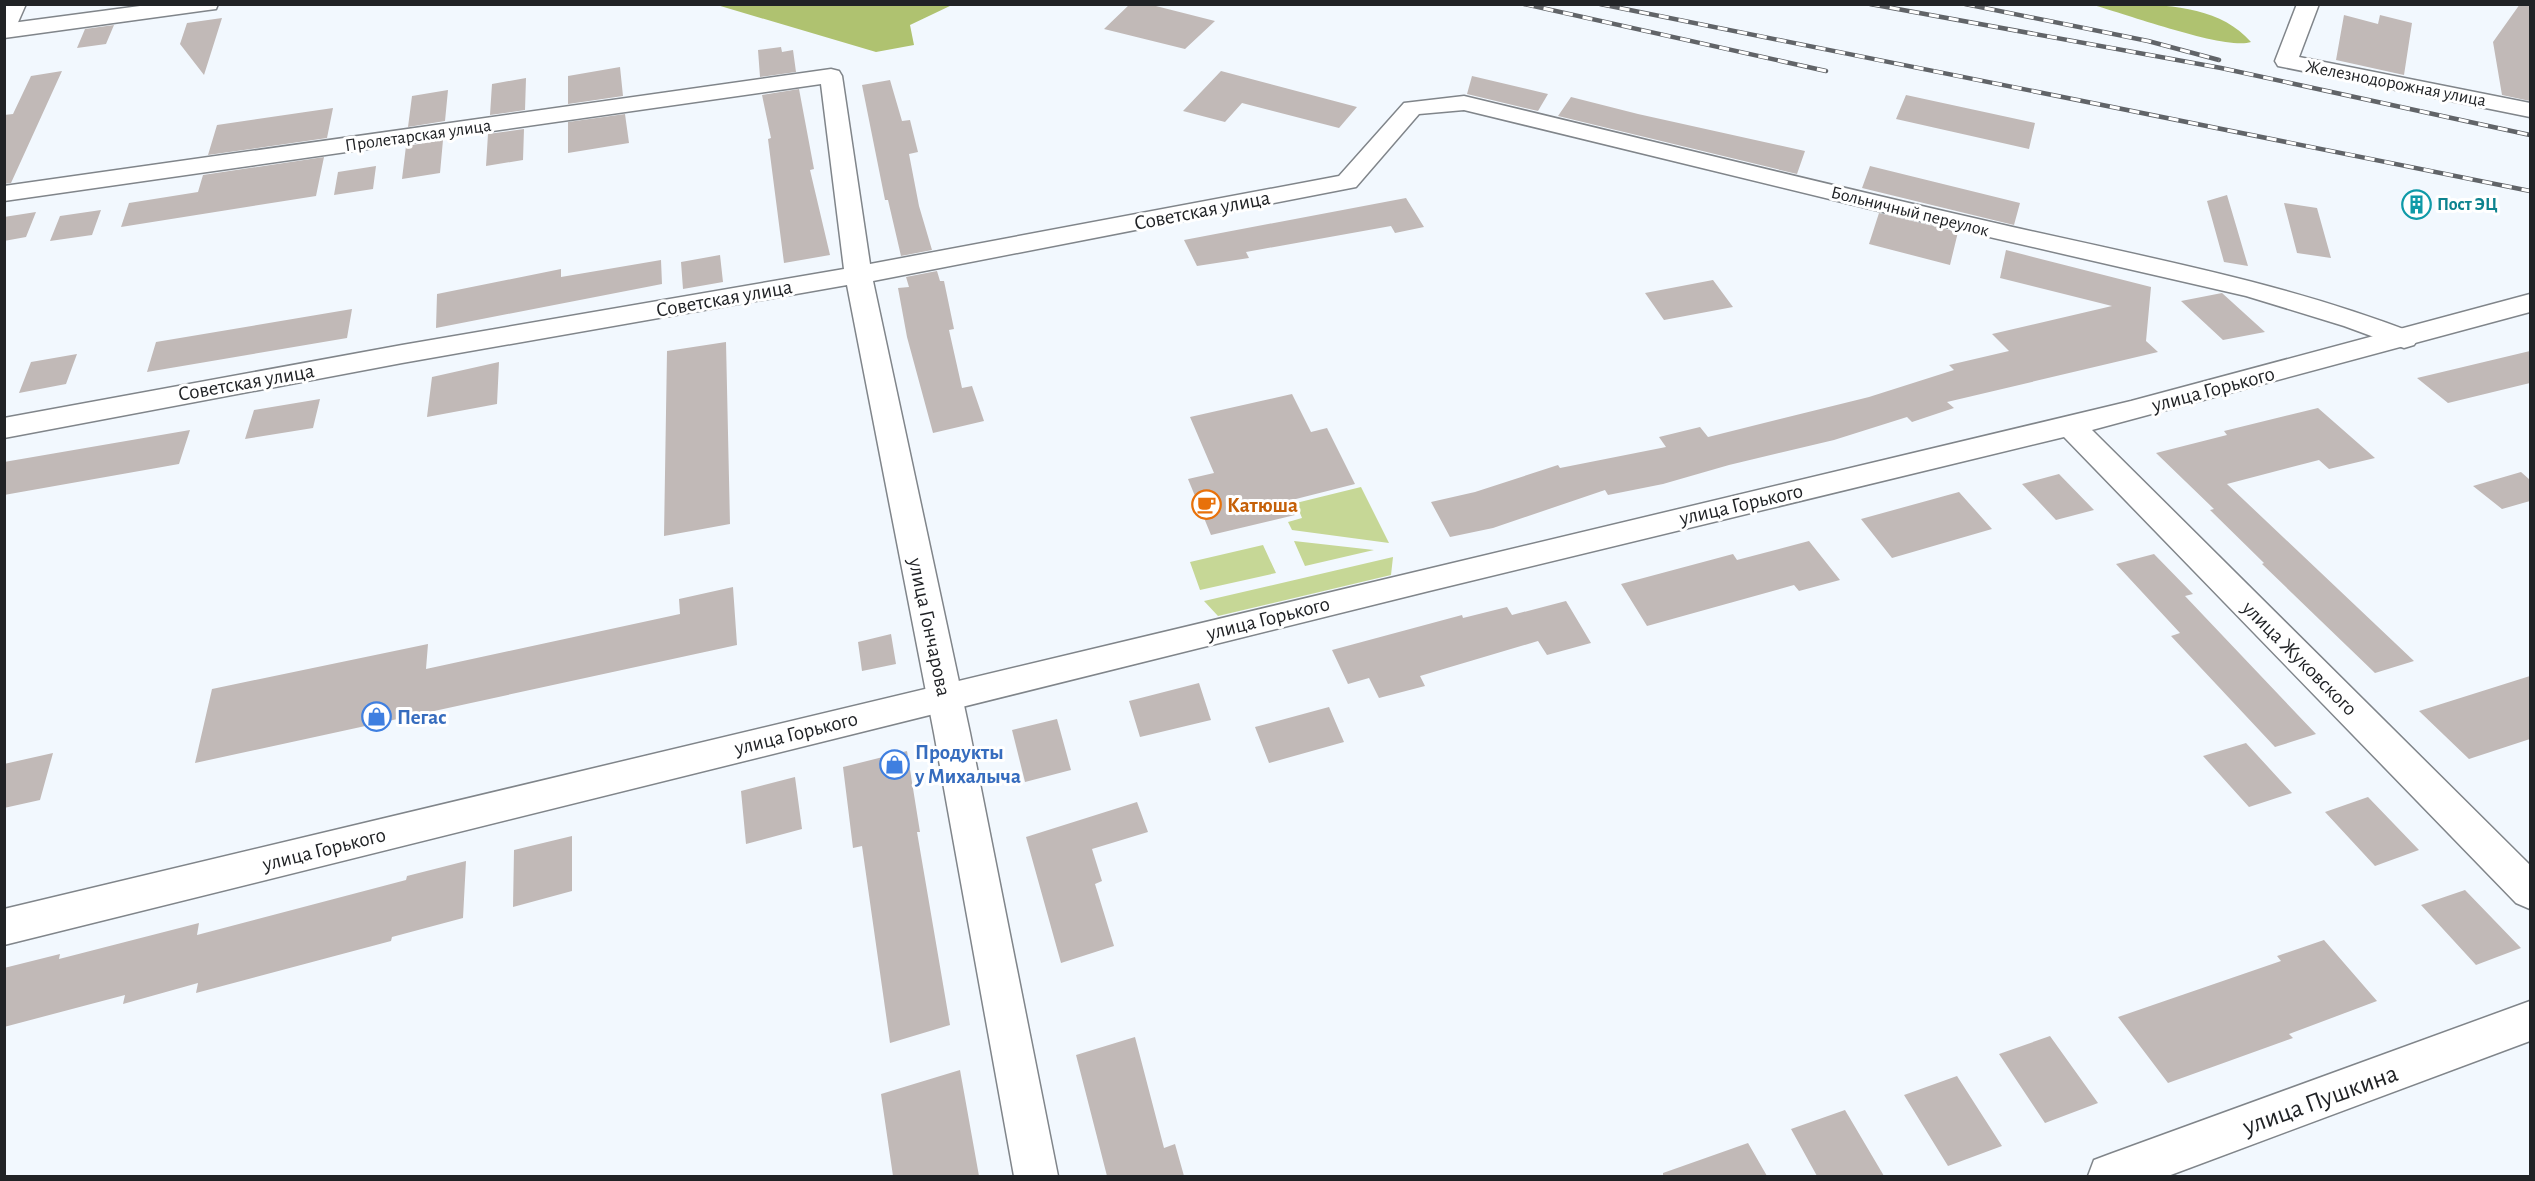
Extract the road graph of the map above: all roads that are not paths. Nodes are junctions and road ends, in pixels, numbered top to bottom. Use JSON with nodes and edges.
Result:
{"nodes":[{"id":1,"x":15,"y":4,"type":"edge"},
{"id":2,"x":208,"y":4,"type":"edge"},
{"id":3,"x":2308,"y":4,"type":"edge"},
{"id":4,"x":4,"y":31,"type":"edge"},
{"id":5,"x":831,"y":76,"type":"joint"},
{"id":6,"x":1412,"y":108,"type":"joint"},
{"id":7,"x":2530,"y":110,"type":"edge"},
{"id":8,"x":4,"y":194,"type":"edge"},
{"id":9,"x":858,"y":275,"type":"junction"},
{"id":10,"x":2530,"y":303,"type":"edge"},
{"id":11,"x":2404,"y":339,"type":"junction"},
{"id":12,"x":2069,"y":425,"type":"junction"},
{"id":13,"x":4,"y":428,"type":"edge"},
{"id":14,"x":944,"y":697,"type":"junction"},
{"id":15,"x":2530,"y":891,"type":"edge"},
{"id":16,"x":4,"y":927,"type":"edge"},
{"id":17,"x":2530,"y":1021,"type":"edge"},
{"id":18,"x":1036,"y":1176,"type":"edge"},
{"id":19,"x":2110,"y":1176,"type":"edge"}],
"edges":[{"from":1,"to":4,"type":"street"},
{"from":2,"to":4,"type":"street"},
{"from":3,"to":7,"type":"street","name":"Железнодорожная улица"},
{"from":5,"to":8,"type":"street","name":"Пролетарская улица"},
{"from":5,"to":9,"type":"street","name":"улица Гончарова"},
{"from":6,"to":9,"type":"street","name":"Советская улица"},
{"from":6,"to":11,"type":"street","name":"Больничный переулок"},
{"from":9,"to":13,"type":"street","name":"Советская улица"},
{"from":9,"to":14,"type":"street","name":"улица Гончарова"},
{"from":10,"to":11,"type":"street","name":"улица Горького"},
{"from":11,"to":12,"type":"street","name":"улица Горького"},
{"from":12,"to":14,"type":"street","name":"улица Горького"},
{"from":12,"to":15,"type":"street","name":"улица Жуковского"},
{"from":14,"to":16,"type":"street","name":"улица Горького"},
{"from":14,"to":18,"type":"street","name":"улица Гончарова"},
{"from":17,"to":19,"type":"street","name":"улица Пушкина"}]}
